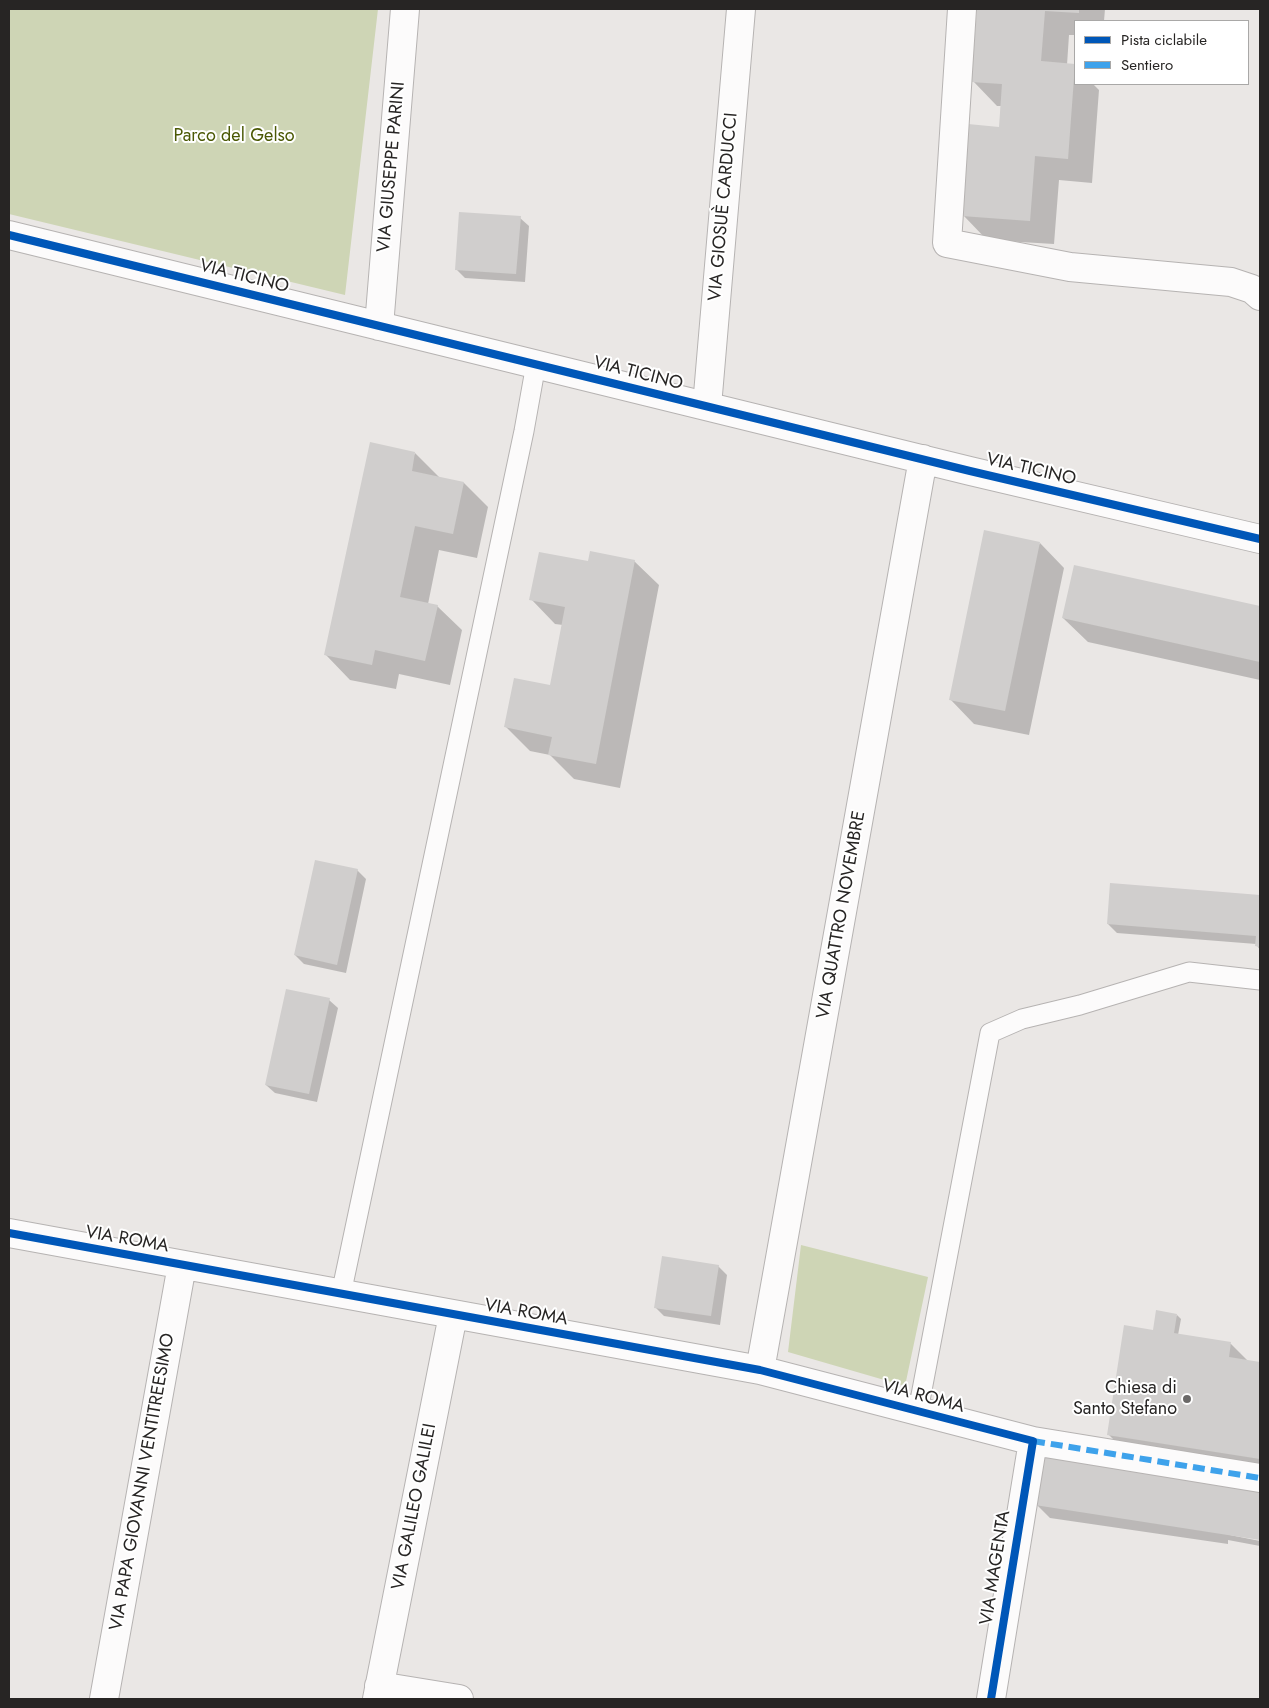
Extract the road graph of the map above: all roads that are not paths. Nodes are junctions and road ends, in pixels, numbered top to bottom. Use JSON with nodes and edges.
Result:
{"nodes":[{"id":1,"x":404,"y":9,"type":"edge"},
{"id":2,"x":741,"y":9,"type":"edge"},
{"id":3,"x":962,"y":9,"type":"edge"},
{"id":4,"x":9,"y":235,"type":"edge"},
{"id":5,"x":1260,"y":296,"type":"edge"},
{"id":6,"x":379,"y":326,"type":"junction"},
{"id":7,"x":536,"y":364,"type":"junction"},
{"id":8,"x":707,"y":406,"type":"junction"},
{"id":9,"x":923,"y":459,"type":"junction"},
{"id":10,"x":1260,"y":539,"type":"edge"},
{"id":11,"x":1260,"y":980,"type":"edge"},
{"id":12,"x":9,"y":1234,"type":"edge"},
{"id":13,"x":182,"y":1265,"type":"junction"},
{"id":14,"x":341,"y":1294,"type":"junction"},
{"id":15,"x":453,"y":1315,"type":"junction"},
{"id":16,"x":760,"y":1370,"type":"junction"},
{"id":17,"x":918,"y":1411,"type":"junction"},
{"id":18,"x":1033,"y":1441,"type":"junction"},
{"id":19,"x":1260,"y":1478,"type":"edge"},
{"id":20,"x":378,"y":1693,"type":"edge"},
{"id":21,"x":104,"y":1699,"type":"edge"},
{"id":22,"x":459,"y":1699,"type":"edge"},
{"id":23,"x":991,"y":1699,"type":"edge"}],
"edges":[{"from":1,"to":6,"type":"street","name":"VIA GIUSEPPE PARINI"},
{"from":2,"to":8,"type":"street","name":"VIA GIOSUÈ CARDUCCI"},
{"from":3,"to":5,"type":"street"},
{"from":4,"to":6,"type":"street","name":"VIA TICINO"},
{"from":6,"to":7,"type":"street","name":"VIA TICINO"},
{"from":7,"to":8,"type":"street","name":"VIA TICINO"},
{"from":7,"to":14,"type":"lane"},
{"from":8,"to":9,"type":"street","name":"VIA TICINO"},
{"from":9,"to":10,"type":"street","name":"VIA TICINO"},
{"from":9,"to":16,"type":"street","name":"VIA QUATTRO NOVEMBRE"},
{"from":11,"to":17,"type":"lane"},
{"from":12,"to":13,"type":"street","name":"VIA ROMA"},
{"from":13,"to":14,"type":"street","name":"VIA ROMA"},
{"from":13,"to":21,"type":"street","name":"VIA PAPA GIOVANNI VENTITREESIMO"},
{"from":14,"to":15,"type":"street","name":"VIA ROMA"},
{"from":15,"to":16,"type":"street","name":"VIA ROMA"},
{"from":15,"to":20,"type":"street","name":"VIA GALILEO GALILEI"},
{"from":16,"to":17,"type":"street","name":"VIA ROMA"},
{"from":17,"to":18,"type":"street","name":"VIA ROMA"},
{"from":18,"to":19,"type":"street","name":"VIA ROMA"},
{"from":18,"to":23,"type":"street","name":"VIA MAGENTA"},
{"from":20,"to":22,"type":"street"}]}
